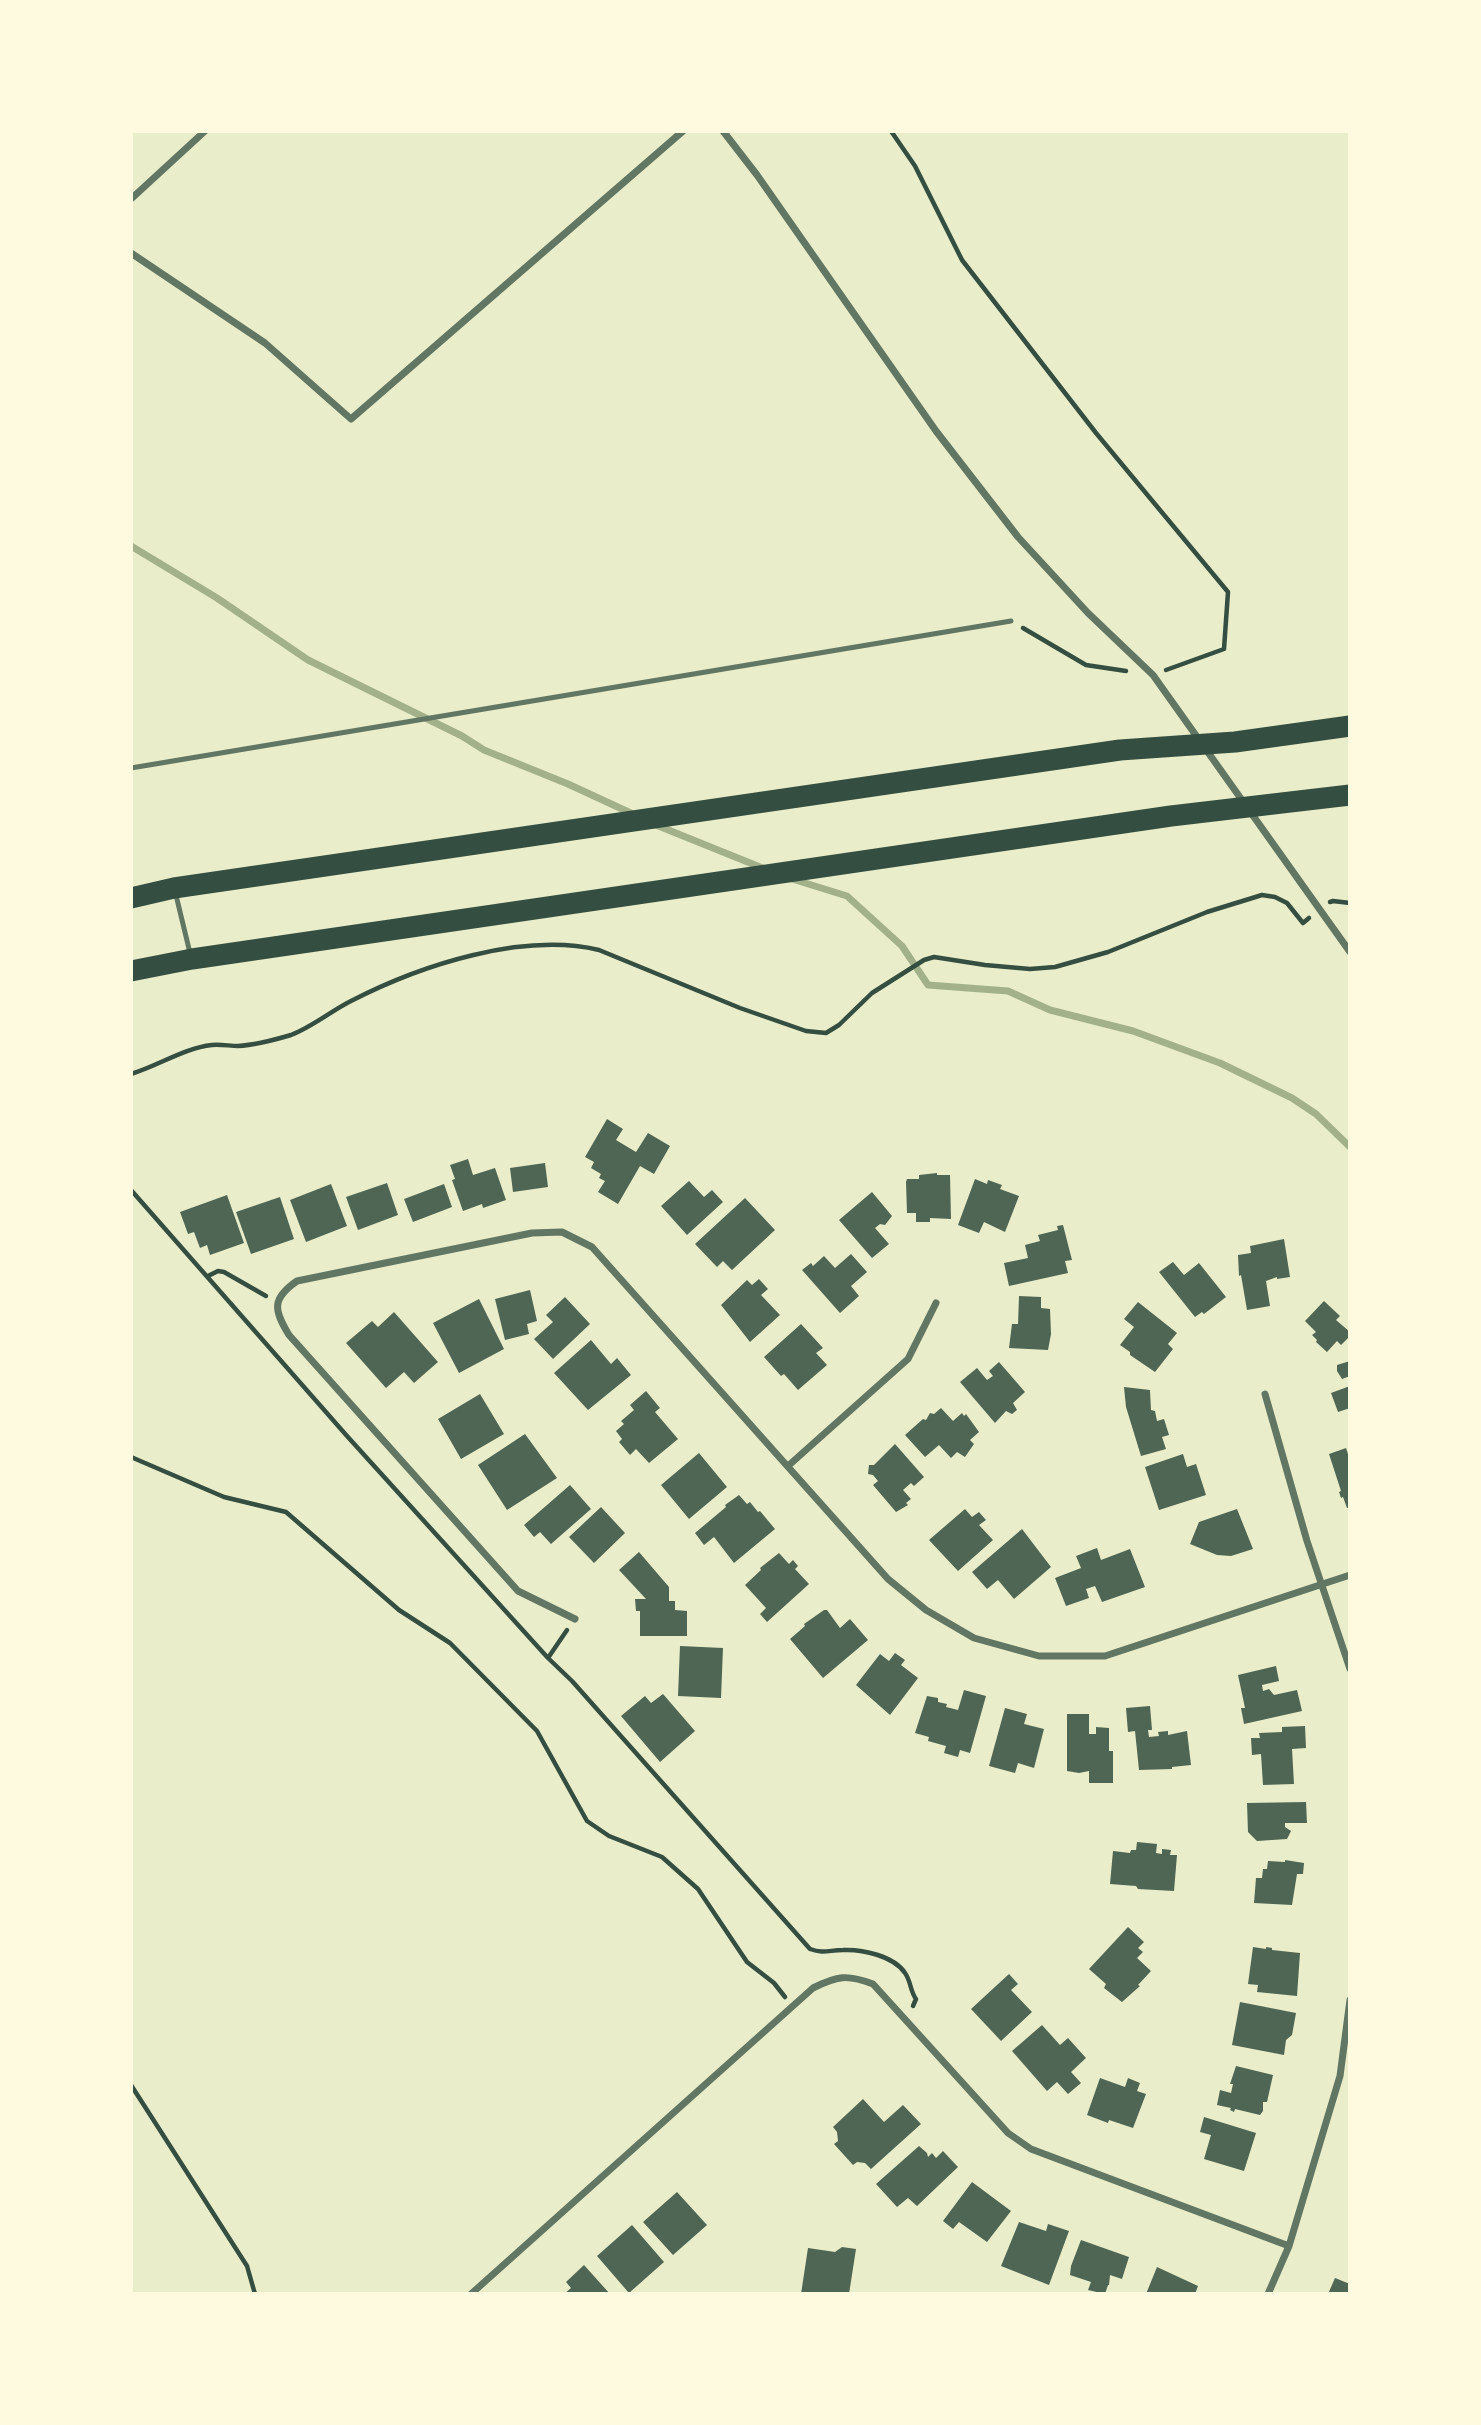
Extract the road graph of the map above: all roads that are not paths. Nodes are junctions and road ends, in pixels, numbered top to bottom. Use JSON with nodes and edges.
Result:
{"nodes":[{"id":1,"x":205,"y":131,"type":"edge"},
{"id":2,"x":683,"y":131,"type":"edge"},
{"id":3,"x":723,"y":131,"type":"edge"},
{"id":4,"x":131,"y":199,"type":"edge"},
{"id":5,"x":131,"y":253,"type":"edge"},
{"id":6,"x":1011,"y":621,"type":"road end"},
{"id":7,"x":1350,"y":726,"type":"edge"},
{"id":8,"x":131,"y":768,"type":"edge"},
{"id":9,"x":1350,"y":795,"type":"edge"},
{"id":10,"x":174,"y":888,"type":"junction"},
{"id":11,"x":131,"y":898,"type":"edge"},
{"id":12,"x":1350,"y":952,"type":"edge"},
{"id":13,"x":192,"y":959,"type":"junction"},
{"id":14,"x":131,"y":971,"type":"edge"},
{"id":15,"x":936,"y":1303,"type":"dead end"},
{"id":16,"x":1265,"y":1394,"type":"dead end"},
{"id":17,"x":788,"y":1466,"type":"junction"},
{"id":18,"x":1350,"y":1575,"type":"edge"},
{"id":19,"x":1322,"y":1586,"type":"junction"},
{"id":20,"x":575,"y":1619,"type":"road end"},
{"id":21,"x":1350,"y":1669,"type":"edge"},
{"id":22,"x":1350,"y":2000,"type":"edge"},
{"id":23,"x":1289,"y":2246,"type":"junction"},
{"id":24,"x":471,"y":2294,"type":"edge"},
{"id":25,"x":1268,"y":2294,"type":"edge"}],
"edges":[{"from":1,"to":4,"type":"street"},
{"from":2,"to":5,"type":"street"},
{"from":3,"to":12,"type":"street"},
{"from":6,"to":8,"type":"lane"},
{"from":7,"to":10,"type":"highway"},
{"from":9,"to":13,"type":"highway"},
{"from":10,"to":11,"type":"highway"},
{"from":10,"to":13,"type":"lane"},
{"from":13,"to":14,"type":"highway"},
{"from":15,"to":17,"type":"street"},
{"from":16,"to":19,"type":"street"},
{"from":17,"to":19,"type":"street"},
{"from":17,"to":20,"type":"street"},
{"from":18,"to":19,"type":"street"},
{"from":19,"to":21,"type":"street"},
{"from":22,"to":23,"type":"street"},
{"from":23,"to":24,"type":"street"},
{"from":23,"to":25,"type":"street"}]}
